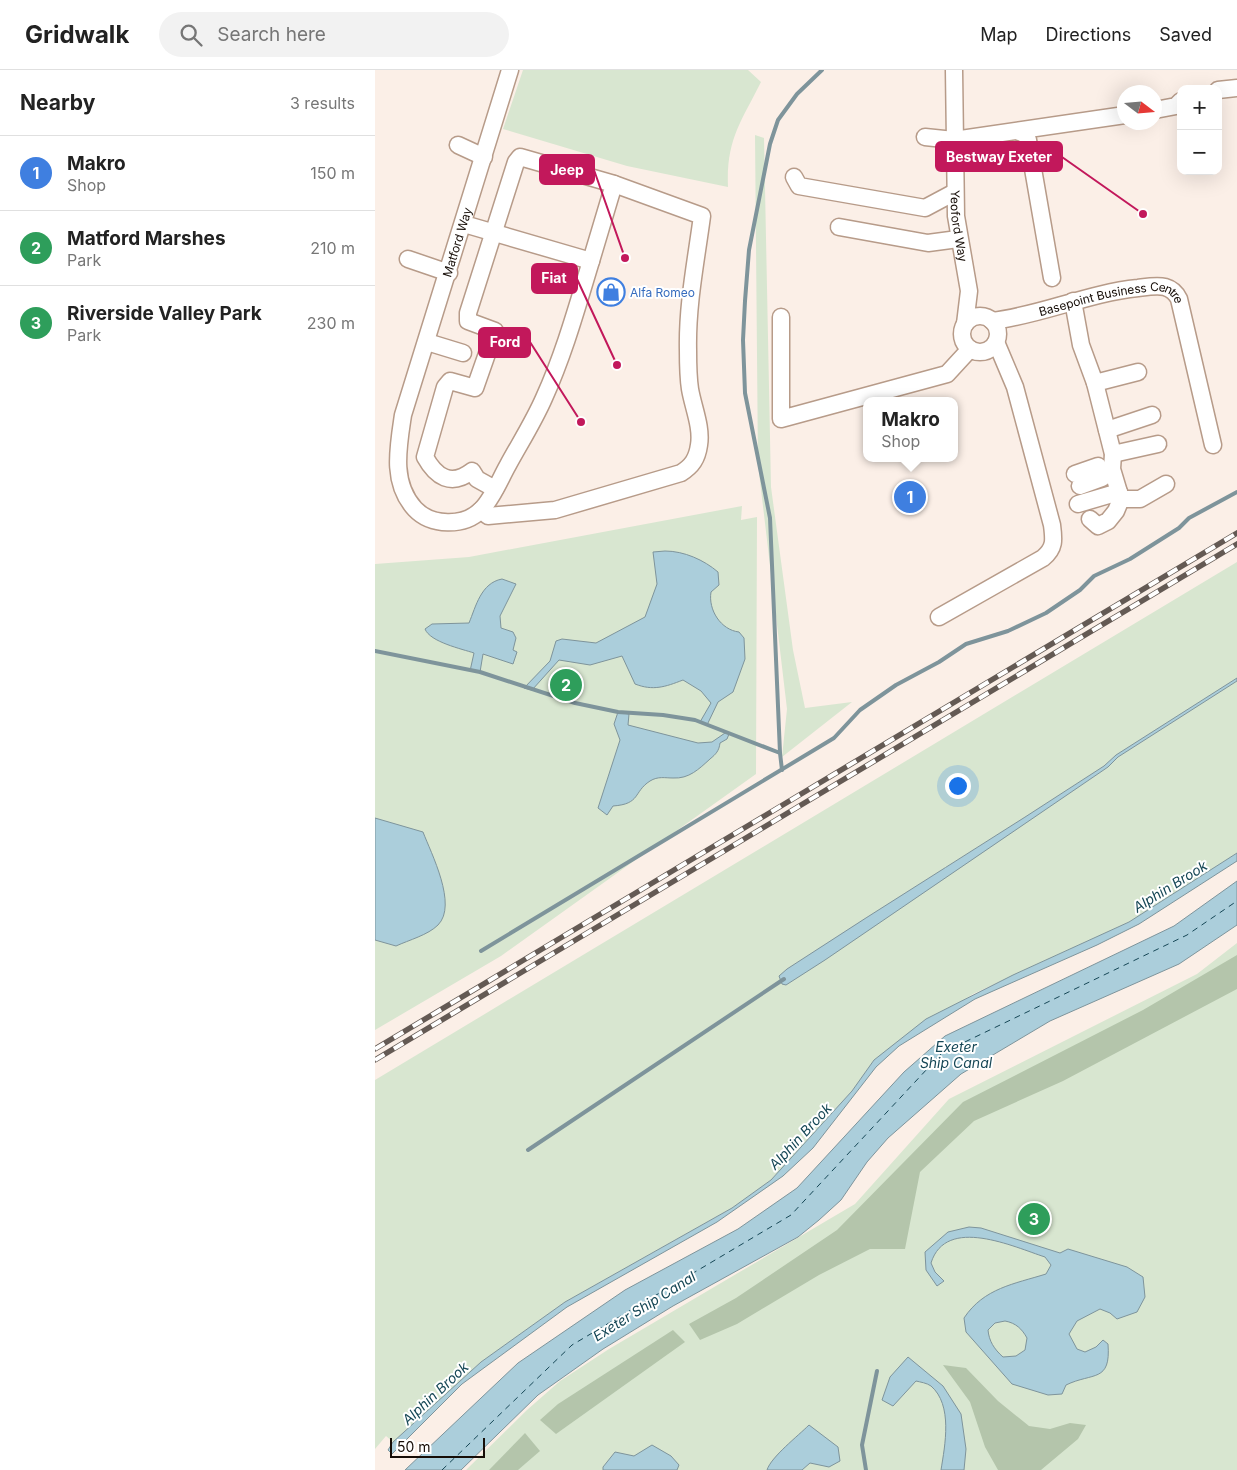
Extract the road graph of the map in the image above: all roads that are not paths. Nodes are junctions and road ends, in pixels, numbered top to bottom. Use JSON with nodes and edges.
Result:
{"nodes":[{"id":1,"x":510,"y":70,"type":"edge"},
{"id":2,"x":954,"y":70,"type":"edge"},
{"id":3,"x":1237,"y":88,"type":"edge"},
{"id":4,"x":1222,"y":90,"type":"edge"},
{"id":5,"x":1177,"y":105,"type":"edge"},
{"id":6,"x":1162,"y":109,"type":"edge"},
{"id":7,"x":1117,"y":116,"type":"edge"},
{"id":8,"x":1019,"y":132,"type":"junction"},
{"id":9,"x":925,"y":137,"type":"dead end"},
{"id":10,"x":954,"y":140,"type":"junction"},
{"id":11,"x":459,"y":145,"type":"dead end"},
{"id":12,"x":483,"y":158,"type":"junction"},
{"id":13,"x":794,"y":177,"type":"dead end"},
{"id":14,"x":614,"y":184,"type":"junction"},
{"id":15,"x":955,"y":192,"type":"junction"},
{"id":16,"x":464,"y":224,"type":"junction"},
{"id":17,"x":839,"y":227,"type":"dead end"},
{"id":18,"x":495,"y":234,"type":"junction"},
{"id":19,"x":958,"y":239,"type":"junction"},
{"id":20,"x":408,"y":259,"type":"dead end"},
{"id":21,"x":591,"y":261,"type":"junction"},
{"id":22,"x":449,"y":273,"type":"junction"},
{"id":23,"x":1052,"y":278,"type":"dead end"},
{"id":24,"x":969,"y":291,"type":"junction"},
{"id":25,"x":1073,"y":301,"type":"junction"},
{"id":26,"x":781,"y":317,"type":"dead end"},
{"id":27,"x":965,"y":324,"type":"junction"},
{"id":28,"x":987,"y":336,"type":"junction"},
{"id":29,"x":427,"y":342,"type":"junction"},
{"id":30,"x":463,"y":353,"type":"dead end"},
{"id":31,"x":1138,"y":372,"type":"dead end"},
{"id":32,"x":1095,"y":383,"type":"junction"},
{"id":33,"x":1152,"y":415,"type":"dead end"},
{"id":34,"x":1107,"y":430,"type":"junction"},
{"id":35,"x":1159,"y":444,"type":"dead end"},
{"id":36,"x":1213,"y":445,"type":"dead end"},
{"id":37,"x":1108,"y":465,"type":"junction"},
{"id":38,"x":1078,"y":480,"type":"dead end"},
{"id":39,"x":1166,"y":484,"type":"dead end"},
{"id":40,"x":495,"y":489,"type":"junction"},
{"id":41,"x":1120,"y":495,"type":"junction"},
{"id":42,"x":1078,"y":504,"type":"dead end"},
{"id":43,"x":481,"y":510,"type":"junction"},
{"id":44,"x":1090,"y":519,"type":"dead end"},
{"id":45,"x":939,"y":617,"type":"dead end"}],
"edges":[{"from":1,"to":12,"type":"street","name":"Matford Way"},
{"from":2,"to":10,"type":"street","name":"Yeoford Way"},
{"from":3,"to":4,"type":"street"},
{"from":5,"to":6,"type":"street"},
{"from":7,"to":8,"type":"street"},
{"from":8,"to":10,"type":"street"},
{"from":8,"to":23,"type":"street"},
{"from":9,"to":10,"type":"street"},
{"from":10,"to":15,"type":"street","name":"Yeoford Way"},
{"from":11,"to":12,"type":"street"},
{"from":12,"to":16,"type":"street","name":"Matford Way"},
{"from":13,"to":15,"type":"street"},
{"from":14,"to":18,"type":"street"},
{"from":14,"to":21,"type":"street"},
{"from":14,"to":43,"type":"street"},
{"from":15,"to":19,"type":"street","name":"Yeoford Way"},
{"from":16,"to":18,"type":"street"},
{"from":16,"to":22,"type":"street","name":"Matford Way"},
{"from":17,"to":19,"type":"street"},
{"from":18,"to":21,"type":"street"},
{"from":18,"to":40,"type":"street"},
{"from":19,"to":24,"type":"street","name":"Yeoford Way"},
{"from":20,"to":22,"type":"street"},
{"from":21,"to":40,"type":"street"},
{"from":22,"to":29,"type":"street","name":"Matford Way"},
{"from":24,"to":27,"type":"street"},
{"from":24,"to":28,"type":"street"},
{"from":25,"to":28,"type":"street","name":"Basepoint Business Centre"},
{"from":25,"to":32,"type":"street"},
{"from":25,"to":36,"type":"street","name":"Basepoint Business Centre"},
{"from":26,"to":28,"type":"street"},
{"from":27,"to":28,"type":"street","name":"Basepoint Business Centre"},
{"from":27,"to":28,"type":"street"},
{"from":28,"to":45,"type":"street"},
{"from":29,"to":30,"type":"street"},
{"from":29,"to":43,"type":"street","name":"Matford Way"},
{"from":31,"to":32,"type":"street"},
{"from":32,"to":34,"type":"street"},
{"from":33,"to":34,"type":"street"},
{"from":34,"to":37,"type":"street"},
{"from":35,"to":37,"type":"street"},
{"from":37,"to":38,"type":"street"},
{"from":37,"to":41,"type":"street"},
{"from":39,"to":41,"type":"street"},
{"from":40,"to":43,"type":"street"},
{"from":41,"to":42,"type":"street"},
{"from":41,"to":44,"type":"street"}]}
